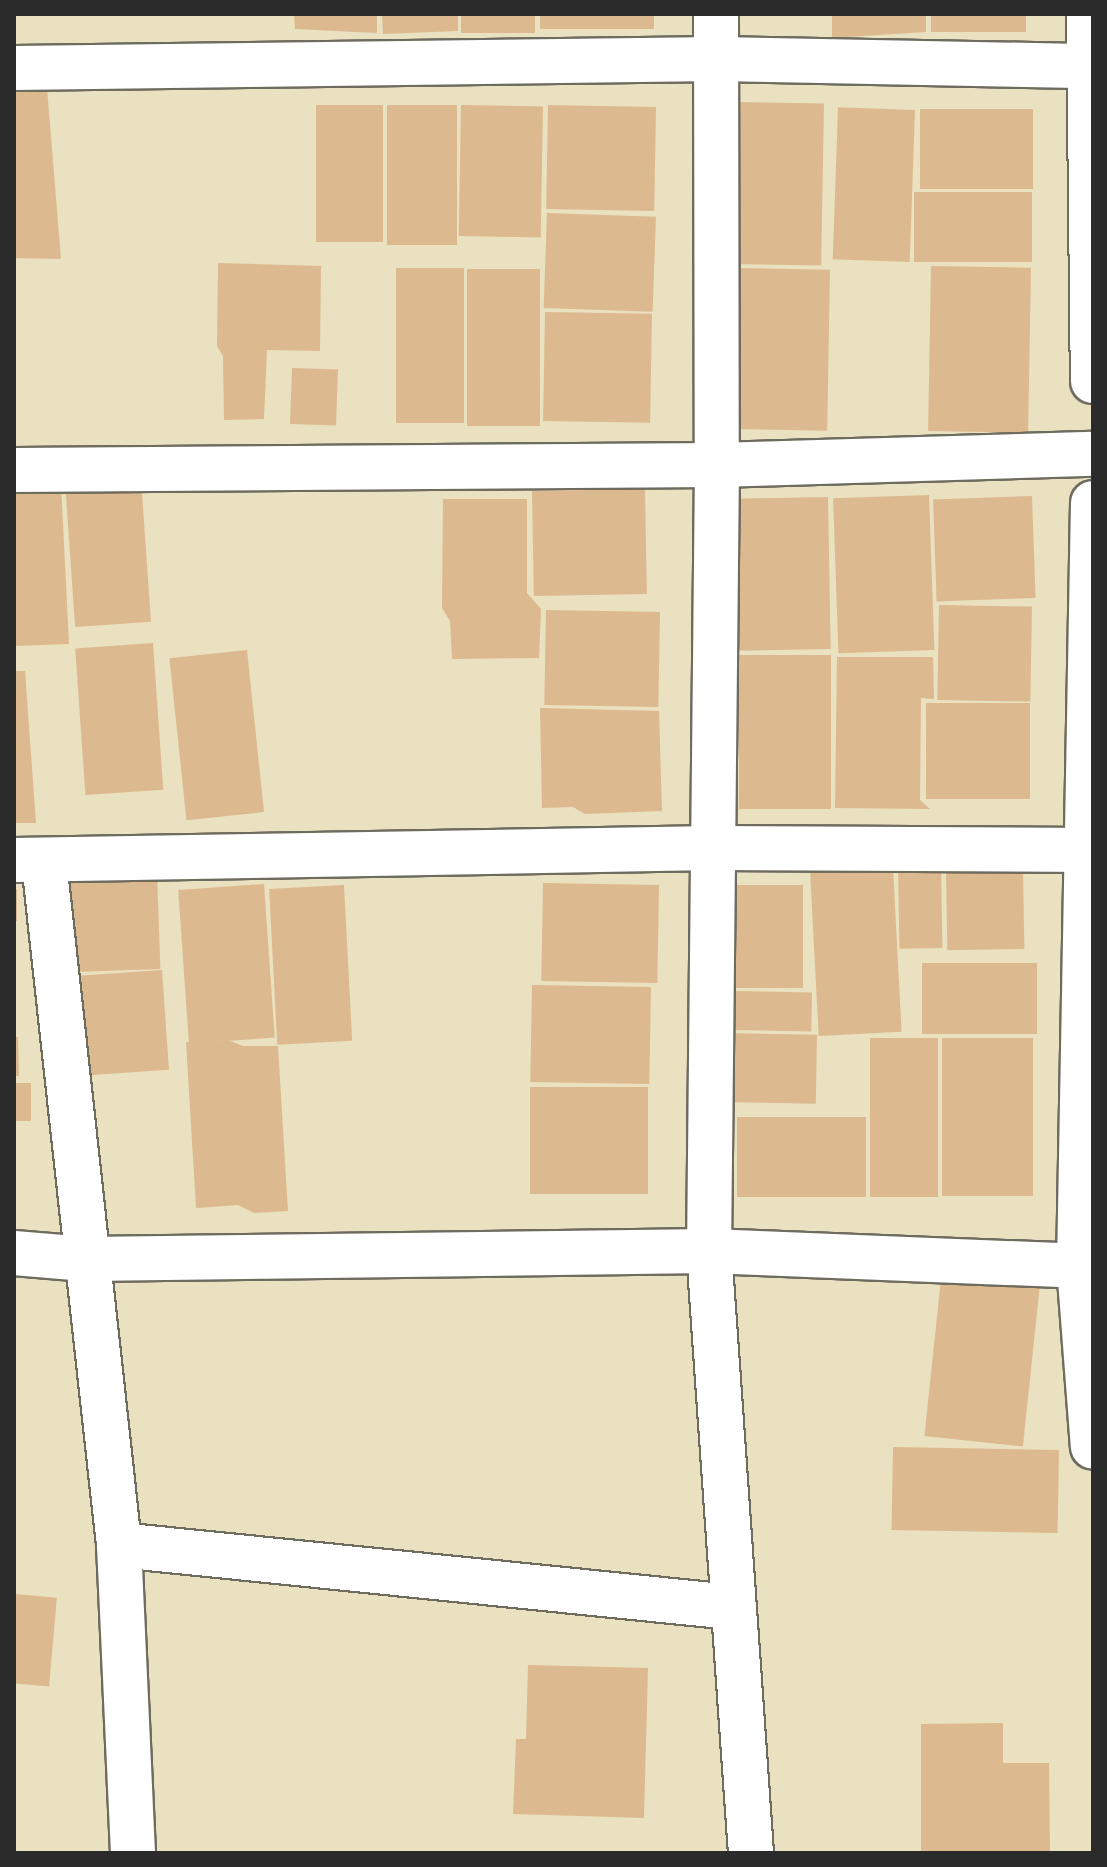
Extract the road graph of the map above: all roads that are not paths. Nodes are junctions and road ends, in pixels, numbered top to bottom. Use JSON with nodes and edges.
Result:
{"nodes":[{"id":1,"x":716,"y":14,"type":"edge"},
{"id":2,"x":1089,"y":14,"type":"edge"},
{"id":3,"x":718,"y":59,"type":"junction"},
{"id":4,"x":1091,"y":66,"type":"edge"},
{"id":5,"x":14,"y":68,"type":"edge"},
{"id":6,"x":1093,"y":381,"type":"edge"},
{"id":7,"x":1093,"y":454,"type":"edge"},
{"id":8,"x":717,"y":465,"type":"junction"},
{"id":9,"x":14,"y":470,"type":"edge"},
{"id":10,"x":1093,"y":503,"type":"edge"},
{"id":11,"x":713,"y":848,"type":"junction"},
{"id":12,"x":1090,"y":850,"type":"edge"},
{"id":13,"x":29,"y":861,"type":"edge"},
{"id":14,"x":709,"y":1251,"type":"junction"},
{"id":15,"x":14,"y":1253,"type":"edge"},
{"id":16,"x":86,"y":1259,"type":"junction"},
{"id":17,"x":1079,"y":1266,"type":"junction"},
{"id":18,"x":1093,"y":1446,"type":"edge"},
{"id":19,"x":119,"y":1545,"type":"junction"},
{"id":20,"x":732,"y":1607,"type":"junction"},
{"id":21,"x":133,"y":1853,"type":"edge"},
{"id":22,"x":751,"y":1853,"type":"edge"}],
"edges":[{"from":1,"to":3,"type":"street"},
{"from":2,"to":4,"type":"street"},
{"from":3,"to":4,"type":"street"},
{"from":3,"to":5,"type":"street"},
{"from":3,"to":8,"type":"street"},
{"from":4,"to":6,"type":"street"},
{"from":7,"to":8,"type":"street"},
{"from":8,"to":9,"type":"street"},
{"from":8,"to":11,"type":"street"},
{"from":10,"to":12,"type":"street"},
{"from":11,"to":12,"type":"street"},
{"from":11,"to":13,"type":"street"},
{"from":11,"to":14,"type":"street"},
{"from":12,"to":17,"type":"street"},
{"from":13,"to":16,"type":"street"},
{"from":14,"to":16,"type":"street"},
{"from":14,"to":17,"type":"street"},
{"from":14,"to":20,"type":"street"},
{"from":15,"to":16,"type":"street"},
{"from":16,"to":19,"type":"street"},
{"from":17,"to":18,"type":"street"},
{"from":19,"to":20,"type":"street"},
{"from":19,"to":21,"type":"street"},
{"from":20,"to":22,"type":"street"}]}
